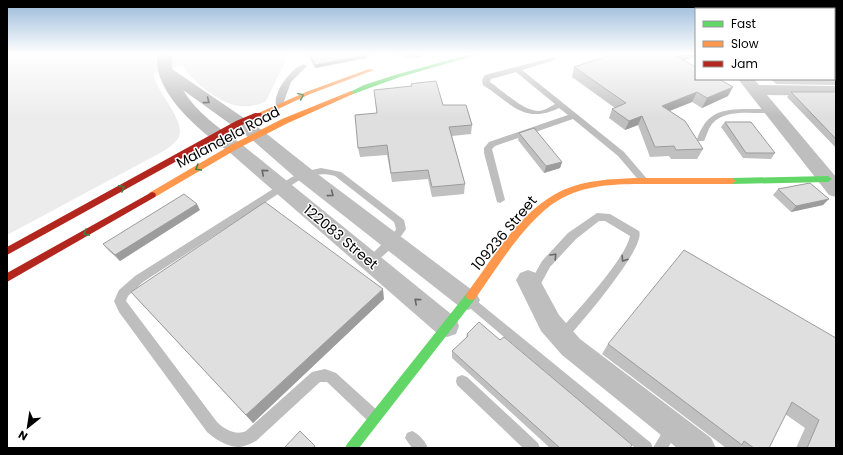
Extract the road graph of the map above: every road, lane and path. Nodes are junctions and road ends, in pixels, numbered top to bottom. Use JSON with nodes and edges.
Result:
{"nodes":[{"id":1,"x":167,"y":75,"type":"edge"},
{"id":2,"x":172,"y":75,"type":"edge"},
{"id":3,"x":292,"y":75,"type":"edge"},
{"id":4,"x":357,"y":75,"type":"edge"},
{"id":5,"x":399,"y":75,"type":"edge"},
{"id":6,"x":494,"y":75,"type":"edge"},
{"id":7,"x":525,"y":75,"type":"edge"},
{"id":8,"x":750,"y":84,"type":"edge"},
{"id":9,"x":836,"y":91,"type":"edge"},
{"id":10,"x":279,"y":104,"type":"junction"},
{"id":11,"x":561,"y":104,"type":"junction"},
{"id":12,"x":772,"y":111,"type":"junction"},
{"id":13,"x":575,"y":115,"type":"junction"},
{"id":14,"x":240,"y":123,"type":"junction"},
{"id":15,"x":217,"y":135,"type":"junction"},
{"id":16,"x":257,"y":135,"type":"junction"},
{"id":17,"x":701,"y":139,"type":"dead end"},
{"id":18,"x":234,"y":147,"type":"junction"},
{"id":19,"x":304,"y":174,"type":"junction"},
{"id":20,"x":644,"y":182,"type":"junction"},
{"id":21,"x":832,"y":184,"type":"edge"},
{"id":22,"x":282,"y":187,"type":"junction"},
{"id":23,"x":500,"y":200,"type":"dead end"},
{"id":24,"x":392,"y":242,"type":"junction"},
{"id":25,"x":7,"y":251,"type":"edge"},
{"id":26,"x":370,"y":261,"type":"junction"},
{"id":27,"x":7,"y":278,"type":"edge"},
{"id":28,"x":530,"y":284,"type":"joint"},
{"id":29,"x":468,"y":300,"type":"junction"},
{"id":30,"x":447,"y":326,"type":"junction"},
{"id":31,"x":562,"y":336,"type":"junction"},
{"id":32,"x":462,"y":381,"type":"dead end"},
{"id":33,"x":375,"y":417,"type":"junction"},
{"id":34,"x":667,"y":438,"type":"edge"},
{"id":35,"x":350,"y":448,"type":"edge"},
{"id":36,"x":533,"y":448,"type":"edge"},
{"id":37,"x":646,"y":448,"type":"edge"},
{"id":38,"x":701,"y":448,"type":"edge"}],
"edges":[{"from":1,"to":15,"type":"street","name":"122083 Street"},
{"from":2,"to":14,"type":"street","name":"122083 Street","one_way":true},
{"from":3,"to":10,"type":"lane"},
{"from":10,"to":4,"type":"main road","name":"Malandela Road","one_way":true},
{"from":5,"to":16,"type":"main road","name":"Malandela Road"},
{"from":6,"to":11,"type":"lane"},
{"from":7,"to":11,"type":"lane"},
{"from":8,"to":9,"type":"street"},
{"from":8,"to":12,"type":"street"},
{"from":10,"to":14,"type":"main road","name":"Malandela Road"},
{"from":11,"to":13,"type":"lane"},
{"from":12,"to":17,"type":"lane"},
{"from":12,"to":21,"type":"street"},
{"from":13,"to":20,"type":"lane"},
{"from":13,"to":23,"type":"lane"},
{"from":14,"to":15,"type":"main road","name":"Malandela Road"},
{"from":14,"to":16,"type":"street","name":"122083 Street"},
{"from":15,"to":18,"type":"street","name":"122083 Street"},
{"from":25,"to":15,"type":"main road","name":"Malandela Road","one_way":true},
{"from":16,"to":18,"type":"main road","name":"Malandela Road"},
{"from":16,"to":19,"type":"street","name":"122083 Street"},
{"from":22,"to":18,"type":"street","name":"122083 Street","one_way":true},
{"from":18,"to":27,"type":"main road","name":"Malandela Road","one_way":true},
{"from":19,"to":22,"type":"lane"},
{"from":19,"to":24,"type":"street","name":"122083 Street"},
{"from":20,"to":21,"type":"main road","name":"109236 Street"},
{"from":20,"to":29,"type":"main road","name":"109236 Street"},
{"from":22,"to":26,"type":"street","name":"122083 Street"},
{"from":22,"to":33,"type":"lane"},
{"from":24,"to":26,"type":"lane"},
{"from":24,"to":29,"type":"street","name":"122083 Street"},
{"from":30,"to":26,"type":"street","name":"122083 Street","one_way":true},
{"from":28,"to":31,"type":"street"},
{"from":28,"to":31,"type":"lane","one_way":true},
{"from":29,"to":30,"type":"main road","name":"109236 Street"},
{"from":29,"to":37,"type":"lane"},
{"from":30,"to":33,"type":"main road","name":"109236 Street"},
{"from":31,"to":34,"type":"street"},
{"from":32,"to":36,"type":"lane"},
{"from":33,"to":35,"type":"main road","name":"109236 Street"},
{"from":34,"to":38,"type":"street"}]}
